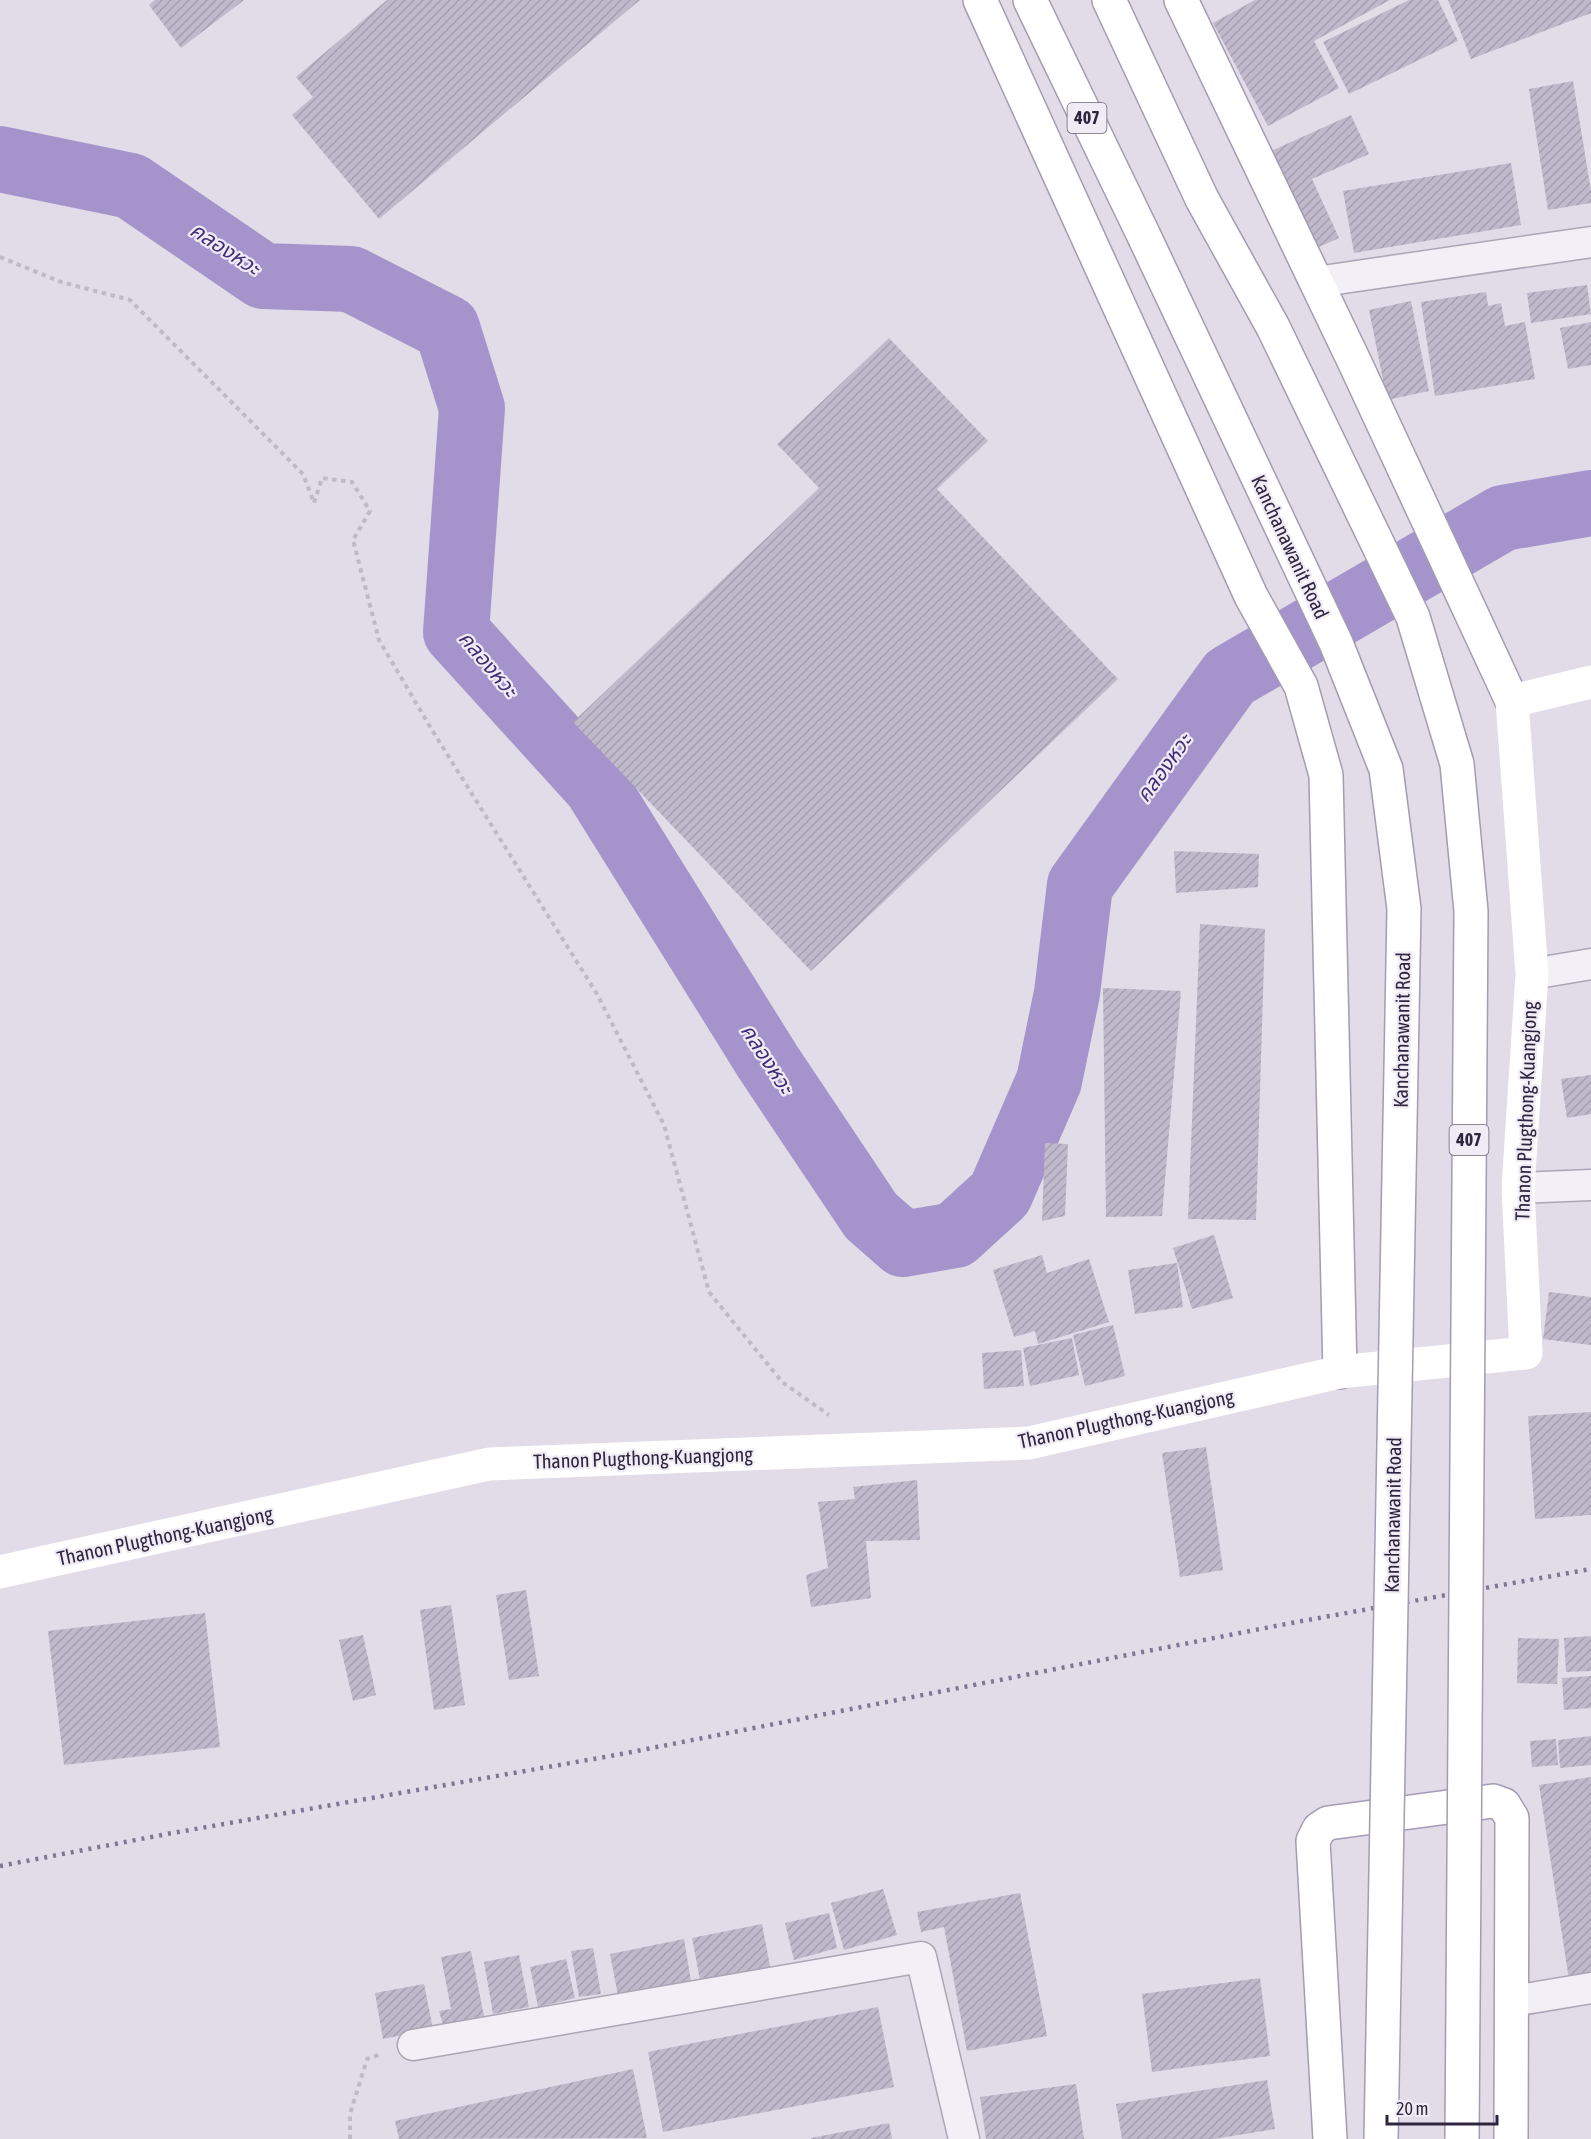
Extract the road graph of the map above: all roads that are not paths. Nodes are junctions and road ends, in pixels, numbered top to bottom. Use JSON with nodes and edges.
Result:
{"nodes":[{"id":1,"x":980,"y":0,"type":"edge"},
{"id":2,"x":1030,"y":0,"type":"edge"},
{"id":3,"x":1109,"y":0,"type":"edge"},
{"id":4,"x":1183,"y":1,"type":"edge"},
{"id":5,"x":1591,"y":242,"type":"edge"},
{"id":6,"x":1316,"y":282,"type":"junction"},
{"id":7,"x":1591,"y":682,"type":"edge"},
{"id":8,"x":1512,"y":701,"type":"junction"},
{"id":9,"x":1591,"y":964,"type":"edge"},
{"id":10,"x":1532,"y":974,"type":"junction"},
{"id":11,"x":1591,"y":1185,"type":"edge"},
{"id":12,"x":1518,"y":1188,"type":"junction"},
{"id":13,"x":1340,"y":1372,"type":"junction"},
{"id":14,"x":0,"y":1572,"type":"edge"},
{"id":15,"x":1591,"y":1988,"type":"edge"},
{"id":16,"x":1513,"y":2001,"type":"junction"},
{"id":17,"x":413,"y":2045,"type":"road end"},
{"id":18,"x":964,"y":2139,"type":"edge"},
{"id":19,"x":1330,"y":2139,"type":"edge"},
{"id":20,"x":1382,"y":2139,"type":"edge"},
{"id":21,"x":1462,"y":2139,"type":"edge"},
{"id":22,"x":1511,"y":2139,"type":"edge"}],
"edges":[{"from":1,"to":13,"type":"main road"},
{"from":2,"to":20,"type":"main road","name":"Kanchanawanit Road","number":"407","bridge":true},
{"from":3,"to":21,"type":"main road","number":"407","bridge":true},
{"from":4,"to":6,"type":"main road"},
{"from":5,"to":6,"type":"street"},
{"from":6,"to":8,"type":"main road"},
{"from":7,"to":8,"type":"main road"},
{"from":8,"to":10,"type":"main road","name":"Thanon Plugthong-Kuangjong"},
{"from":9,"to":10,"type":"street"},
{"from":10,"to":12,"type":"main road","name":"Thanon Plugthong-Kuangjong"},
{"from":11,"to":12,"type":"street"},
{"from":12,"to":13,"type":"main road","name":"Thanon Plugthong-Kuangjong"},
{"from":13,"to":14,"type":"main road","name":"Thanon Plugthong-Kuangjong"},
{"from":15,"to":16,"type":"street"},
{"from":16,"to":19,"type":"main road"},
{"from":16,"to":22,"type":"main road"},
{"from":17,"to":18,"type":"street"}]}
